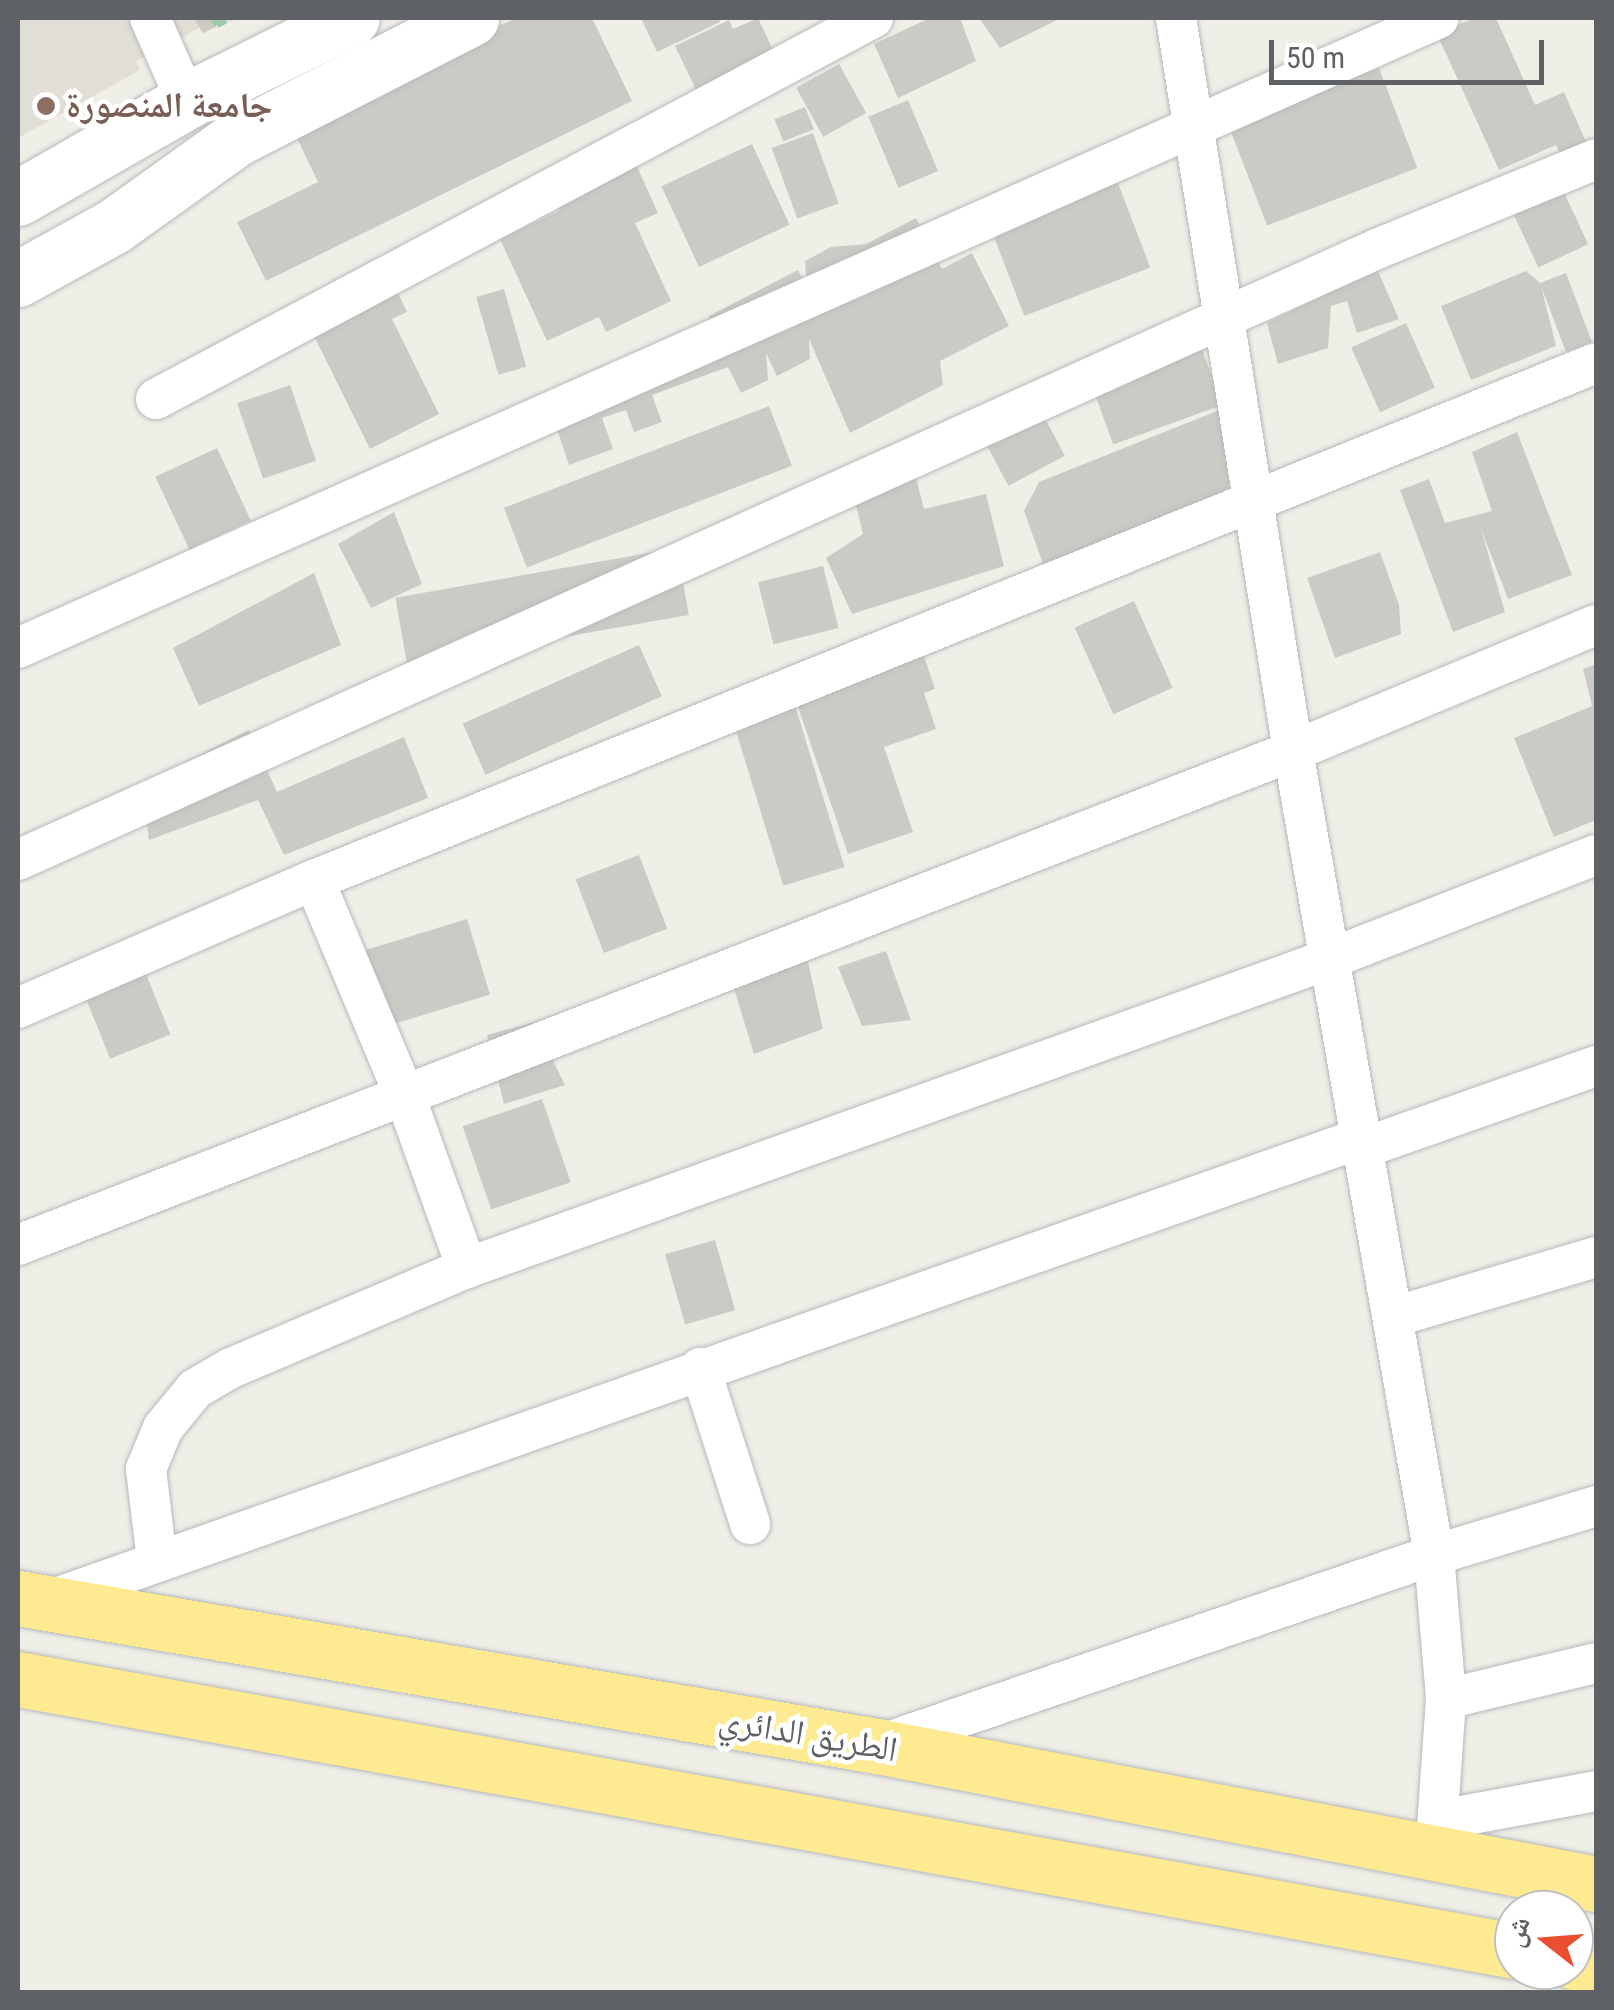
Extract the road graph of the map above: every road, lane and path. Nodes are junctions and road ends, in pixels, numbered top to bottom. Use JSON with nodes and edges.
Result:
{"nodes":[{"id":1,"x":150,"y":18,"type":"edge"},
{"id":2,"x":213,"y":18,"type":"edge"},
{"id":3,"x":230,"y":18,"type":"edge"},
{"id":4,"x":352,"y":18,"type":"edge"},
{"id":5,"x":471,"y":18,"type":"edge"},
{"id":6,"x":873,"y":18,"type":"edge"},
{"id":7,"x":1176,"y":18,"type":"edge"},
{"id":8,"x":1439,"y":18,"type":"edge"},
{"id":9,"x":187,"y":102,"type":"junction"},
{"id":10,"x":1190,"y":128,"type":"junction"},
{"id":11,"x":1596,"y":159,"type":"edge"},
{"id":12,"x":18,"y":198,"type":"edge"},
{"id":13,"x":18,"y":279,"type":"edge"},
{"id":14,"x":1226,"y":318,"type":"junction"},
{"id":15,"x":1596,"y":364,"type":"edge"},
{"id":16,"x":156,"y":399,"type":"dead end"},
{"id":17,"x":1252,"y":505,"type":"junction"},
{"id":18,"x":1596,"y":626,"type":"edge"},
{"id":19,"x":18,"y":648,"type":"edge"},
{"id":20,"x":1293,"y":751,"type":"junction"},
{"id":21,"x":1596,"y":855,"type":"edge"},
{"id":22,"x":18,"y":860,"type":"edge"},
{"id":23,"x":314,"y":880,"type":"junction"},
{"id":24,"x":1328,"y":959,"type":"junction"},
{"id":25,"x":18,"y":1008,"type":"edge"},
{"id":26,"x":1596,"y":1066,"type":"edge"},
{"id":27,"x":405,"y":1096,"type":"junction"},
{"id":28,"x":1364,"y":1142,"type":"junction"},
{"id":29,"x":18,"y":1245,"type":"edge"},
{"id":30,"x":1596,"y":1257,"type":"edge"},
{"id":31,"x":467,"y":1268,"type":"junction"},
{"id":32,"x":1397,"y":1316,"type":"junction"},
{"id":33,"x":700,"y":1368,"type":"junction"},
{"id":34,"x":1596,"y":1506,"type":"edge"},
{"id":35,"x":750,"y":1524,"type":"dead end"},
{"id":36,"x":1434,"y":1554,"type":"junction"},
{"id":37,"x":158,"y":1561,"type":"junction"},
{"id":38,"x":30,"y":1600,"type":"edge"},
{"id":39,"x":1596,"y":1663,"type":"edge"},
{"id":40,"x":18,"y":1679,"type":"edge"},
{"id":41,"x":1446,"y":1699,"type":"junction"},
{"id":42,"x":877,"y":1746,"type":"junction"},
{"id":43,"x":1596,"y":1791,"type":"edge"},
{"id":44,"x":1437,"y":1838,"type":"junction"},
{"id":45,"x":1596,"y":1884,"type":"edge"},
{"id":46,"x":1494,"y":1947,"type":"edge"}],
"edges":[{"from":1,"to":9,"type":"street"},
{"from":2,"to":3,"type":"path"},
{"from":4,"to":9,"type":"main road"},
{"from":5,"to":13,"type":"main road"},
{"from":6,"to":16,"type":"street"},
{"from":7,"to":10,"type":"street"},
{"from":8,"to":10,"type":"street"},
{"from":9,"to":12,"type":"main road"},
{"from":10,"to":14,"type":"street"},
{"from":10,"to":19,"type":"street"},
{"from":11,"to":14,"type":"street"},
{"from":14,"to":17,"type":"street"},
{"from":14,"to":22,"type":"street"},
{"from":15,"to":17,"type":"street"},
{"from":17,"to":20,"type":"street"},
{"from":17,"to":23,"type":"street"},
{"from":18,"to":20,"type":"street"},
{"from":20,"to":24,"type":"street"},
{"from":20,"to":27,"type":"street"},
{"from":21,"to":24,"type":"street"},
{"from":23,"to":25,"type":"street"},
{"from":23,"to":27,"type":"street"},
{"from":24,"to":28,"type":"street"},
{"from":24,"to":31,"type":"street"},
{"from":26,"to":28,"type":"street"},
{"from":27,"to":29,"type":"street"},
{"from":27,"to":31,"type":"street"},
{"from":28,"to":32,"type":"street"},
{"from":28,"to":33,"type":"street"},
{"from":30,"to":32,"type":"street"},
{"from":31,"to":37,"type":"street"},
{"from":32,"to":36,"type":"street"},
{"from":33,"to":35,"type":"street"},
{"from":33,"to":37,"type":"street"},
{"from":34,"to":36,"type":"street"},
{"from":36,"to":41,"type":"street"},
{"from":36,"to":42,"type":"street"},
{"from":37,"to":38,"type":"street"},
{"from":38,"to":42,"type":"highway","name":"الطريق الدائري"},
{"from":39,"to":41,"type":"street"},
{"from":40,"to":46,"type":"highway"},
{"from":41,"to":44,"type":"street"},
{"from":42,"to":44,"type":"highway","name":"الطريق الدائري"},
{"from":43,"to":44,"type":"street"},
{"from":44,"to":45,"type":"highway","name":"الطريق الدائري"}]}
